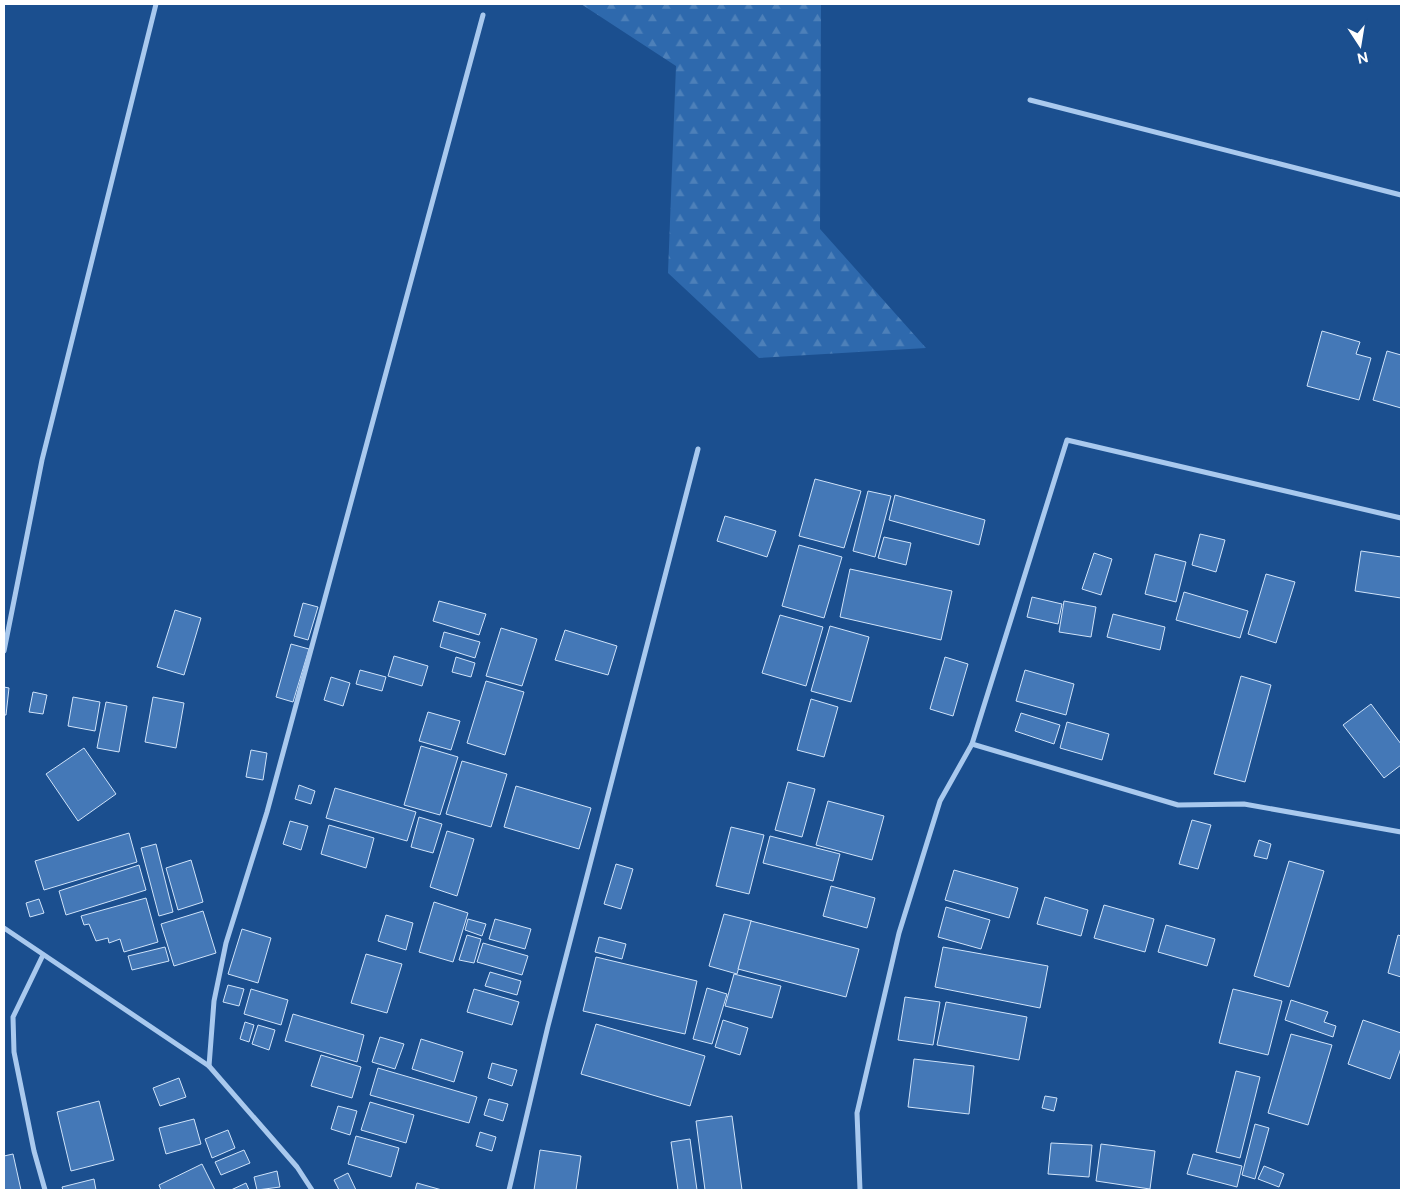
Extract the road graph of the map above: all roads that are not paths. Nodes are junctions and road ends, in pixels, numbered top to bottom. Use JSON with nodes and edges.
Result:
{"nodes":[{"id":1,"x":156,"y":4,"type":"edge"},
{"id":2,"x":483,"y":15,"type":"dead end"},
{"id":3,"x":1030,"y":100,"type":"dead end"},
{"id":4,"x":1401,"y":195,"type":"edge"},
{"id":5,"x":698,"y":449,"type":"dead end"},
{"id":6,"x":1401,"y":518,"type":"edge"},
{"id":7,"x":4,"y":650,"type":"edge"},
{"id":8,"x":972,"y":744,"type":"junction"},
{"id":9,"x":1401,"y":832,"type":"edge"},
{"id":10,"x":4,"y":928,"type":"edge"},
{"id":11,"x":43,"y":955,"type":"junction"},
{"id":12,"x":209,"y":1066,"type":"junction"},
{"id":13,"x":45,"y":1190,"type":"edge"},
{"id":14,"x":312,"y":1190,"type":"edge"},
{"id":15,"x":509,"y":1190,"type":"edge"},
{"id":16,"x":860,"y":1190,"type":"edge"}],
"edges":[{"from":1,"to":7,"type":"street"},
{"from":2,"to":12,"type":"street"},
{"from":3,"to":4,"type":"street"},
{"from":5,"to":15,"type":"street"},
{"from":6,"to":8,"type":"street"},
{"from":8,"to":9,"type":"street"},
{"from":8,"to":16,"type":"street"},
{"from":10,"to":11,"type":"street"},
{"from":11,"to":12,"type":"street"},
{"from":11,"to":13,"type":"street"},
{"from":12,"to":14,"type":"street"}]}
